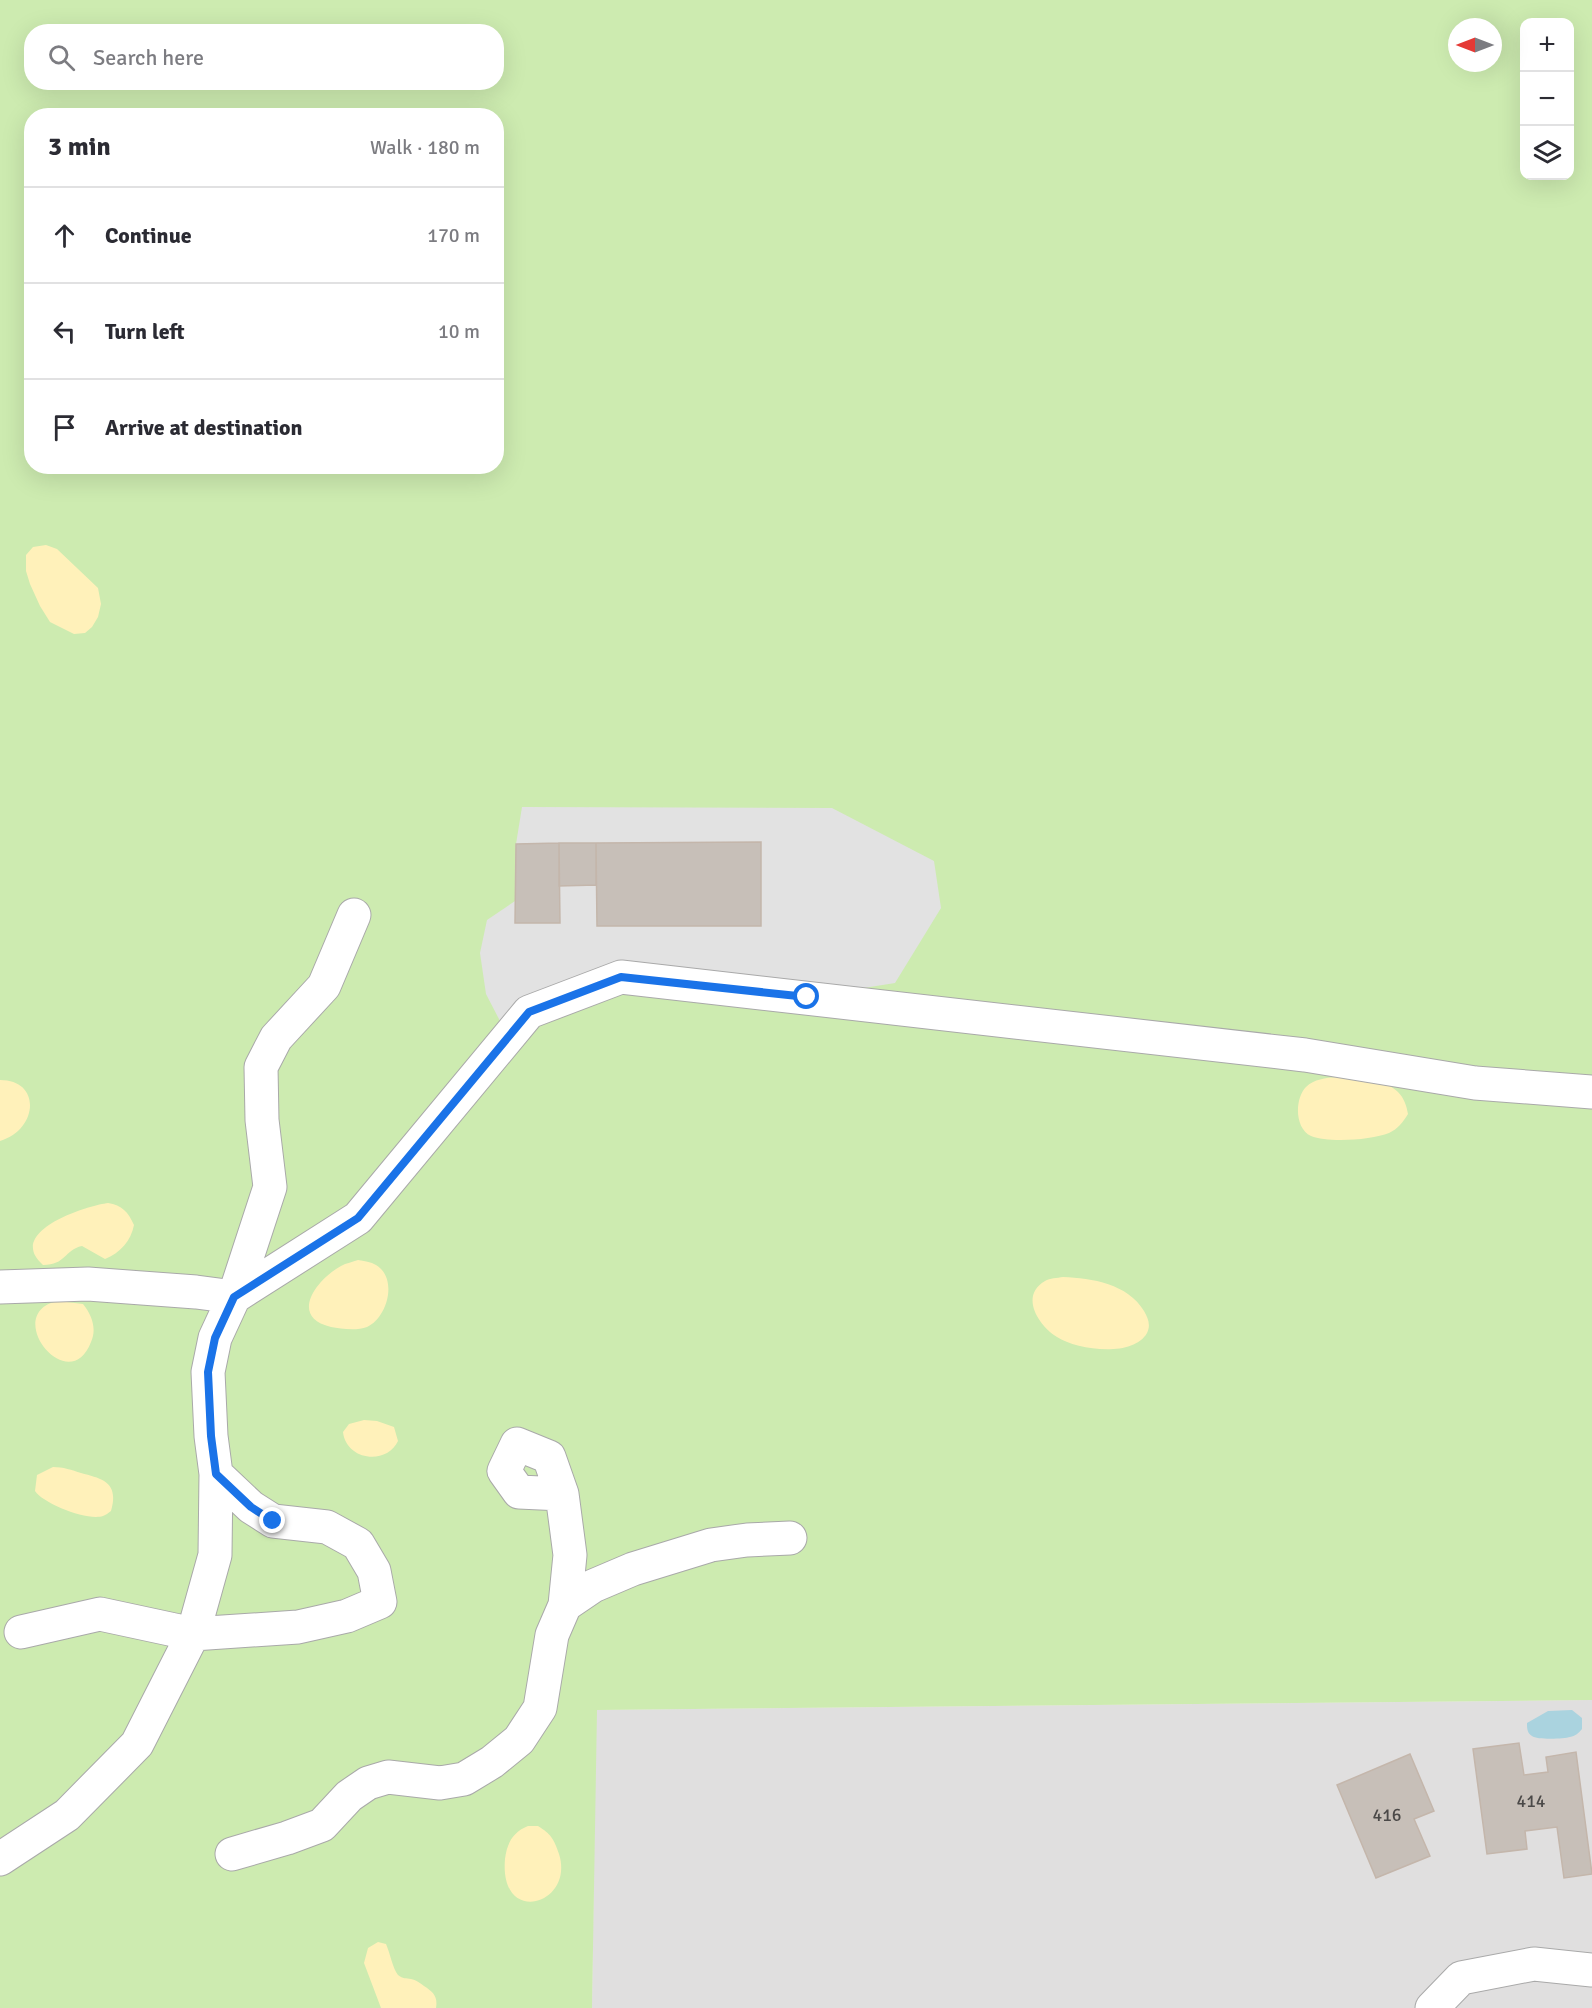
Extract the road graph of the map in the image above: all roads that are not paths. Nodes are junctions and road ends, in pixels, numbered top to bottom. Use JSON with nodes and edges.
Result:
{"nodes":[{"id":1,"x":354,"y":915,"type":"dead end"},
{"id":2,"x":1592,"y":1092,"type":"edge"},
{"id":3,"x":0,"y":1287,"type":"edge"},
{"id":4,"x":234,"y":1297,"type":"junction"},
{"id":5,"x":216,"y":1474,"type":"junction"},
{"id":6,"x":562,"y":1494,"type":"dead end"},
{"id":7,"x":790,"y":1538,"type":"dead end"},
{"id":8,"x":565,"y":1605,"type":"junction"},
{"id":9,"x":21,"y":1632,"type":"dead end"},
{"id":10,"x":194,"y":1634,"type":"junction"},
{"id":11,"x":232,"y":1854,"type":"dead end"},
{"id":12,"x":0,"y":1859,"type":"edge"},
{"id":13,"x":1592,"y":1970,"type":"edge"},
{"id":14,"x":1432,"y":2008,"type":"edge"}],
"edges":[{"from":1,"to":4,"type":"street"},
{"from":2,"to":4,"type":"street"},
{"from":3,"to":4,"type":"street"},
{"from":4,"to":5,"type":"street"},
{"from":5,"to":10,"type":"street"},
{"from":5,"to":10,"type":"street"},
{"from":6,"to":8,"type":"street"},
{"from":7,"to":8,"type":"street"},
{"from":8,"to":11,"type":"street"},
{"from":9,"to":10,"type":"street"},
{"from":10,"to":12,"type":"street"},
{"from":13,"to":14,"type":"street"}]}
